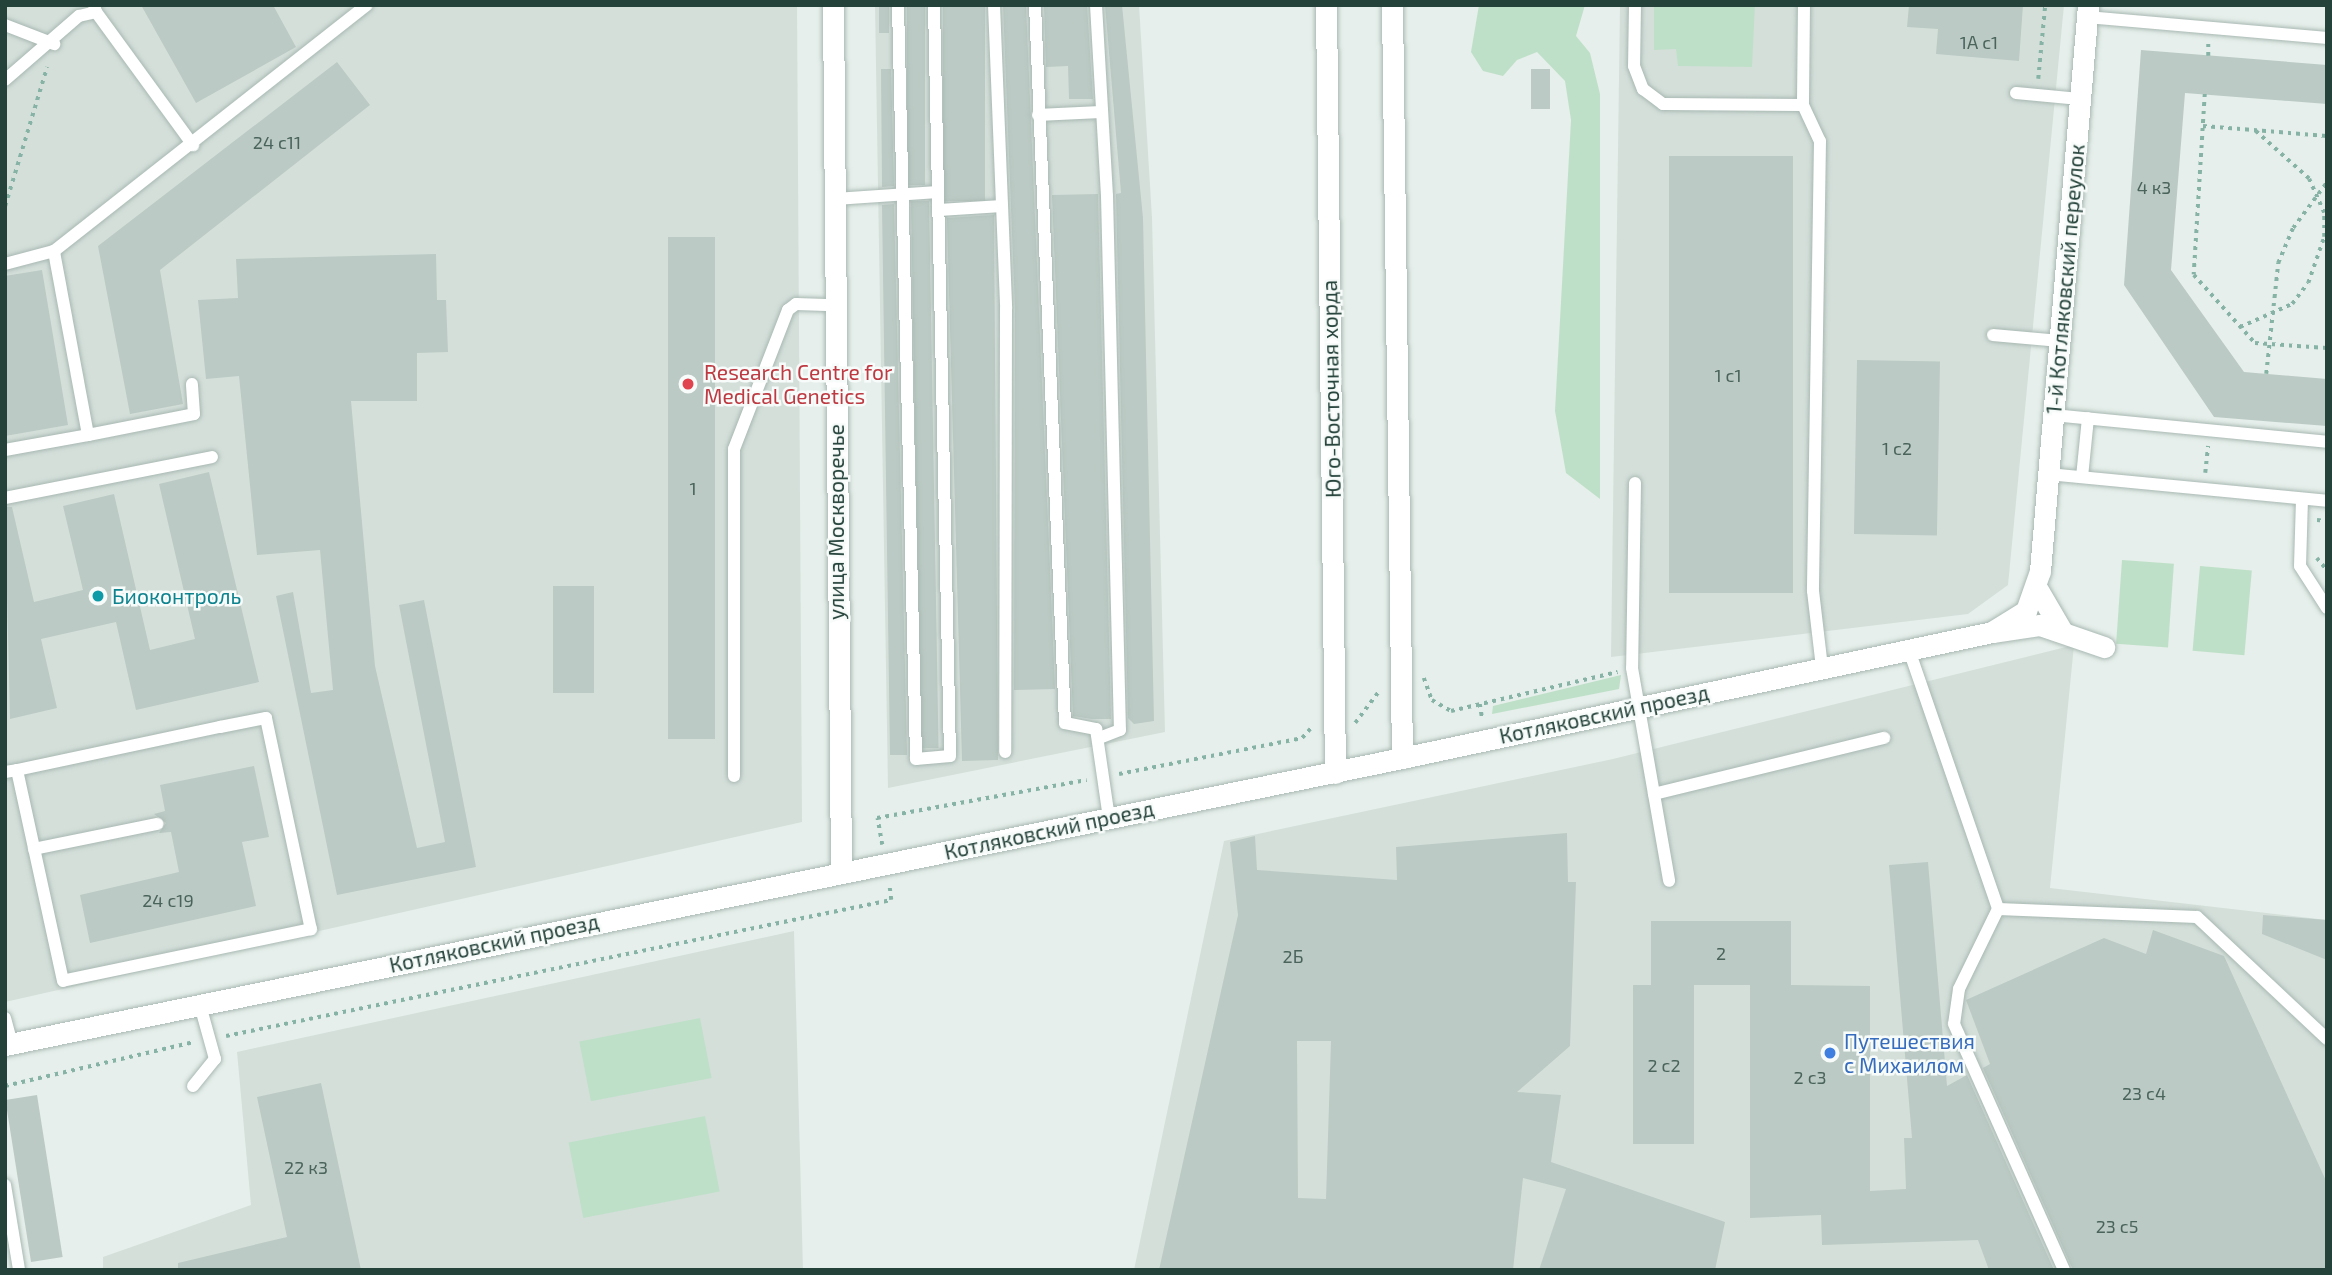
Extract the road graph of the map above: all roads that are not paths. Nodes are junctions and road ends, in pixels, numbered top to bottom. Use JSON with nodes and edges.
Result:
{"nodes":[{"id":1,"x":367,"y":5,"type":"edge"},
{"id":2,"x":833,"y":5,"type":"edge"},
{"id":3,"x":898,"y":5,"type":"edge"},
{"id":4,"x":934,"y":5,"type":"edge"},
{"id":5,"x":994,"y":5,"type":"edge"},
{"id":6,"x":1035,"y":5,"type":"edge"},
{"id":7,"x":1096,"y":5,"type":"edge"},
{"id":8,"x":1326,"y":5,"type":"edge"},
{"id":9,"x":1392,"y":5,"type":"edge"},
{"id":10,"x":1635,"y":5,"type":"edge"},
{"id":11,"x":1804,"y":5,"type":"edge"},
{"id":12,"x":2112,"y":5,"type":"edge"},
{"id":13,"x":95,"y":9,"type":"edge"},
{"id":14,"x":2088,"y":11,"type":"edge"},
{"id":15,"x":2111,"y":19,"type":"junction"},
{"id":16,"x":5,"y":25,"type":"edge"},
{"id":17,"x":2327,"y":38,"type":"edge"},
{"id":18,"x":54,"y":44,"type":"junction"},
{"id":19,"x":5,"y":80,"type":"edge"},
{"id":20,"x":2016,"y":93,"type":"dead end"},
{"id":21,"x":2080,"y":99,"type":"junction"},
{"id":22,"x":1803,"y":105,"type":"junction"},
{"id":23,"x":1100,"y":112,"type":"junction"},
{"id":24,"x":1038,"y":115,"type":"junction"},
{"id":25,"x":193,"y":145,"type":"junction"},
{"id":26,"x":938,"y":191,"type":"junction"},
{"id":27,"x":903,"y":195,"type":"junction"},
{"id":28,"x":835,"y":199,"type":"junction"},
{"id":29,"x":1002,"y":206,"type":"junction"},
{"id":30,"x":939,"y":210,"type":"junction"},
{"id":31,"x":54,"y":251,"type":"junction"},
{"id":32,"x":5,"y":264,"type":"edge"},
{"id":33,"x":834,"y":305,"type":"junction"},
{"id":34,"x":1993,"y":335,"type":"dead end"},
{"id":35,"x":2060,"y":341,"type":"junction"},
{"id":36,"x":192,"y":384,"type":"dead end"},
{"id":37,"x":2053,"y":415,"type":"junction"},
{"id":38,"x":2088,"y":418,"type":"junction"},
{"id":39,"x":88,"y":435,"type":"junction"},
{"id":40,"x":2327,"y":442,"type":"edge"},
{"id":41,"x":5,"y":450,"type":"edge"},
{"id":42,"x":212,"y":457,"type":"dead end"},
{"id":43,"x":2048,"y":474,"type":"junction"},
{"id":44,"x":2082,"y":477,"type":"junction"},
{"id":45,"x":1635,"y":483,"type":"dead end"},
{"id":46,"x":5,"y":498,"type":"edge"},
{"id":47,"x":2302,"y":499,"type":"junction"},
{"id":48,"x":2327,"y":501,"type":"edge"},
{"id":49,"x":2038,"y":590,"type":"junction"},
{"id":50,"x":2327,"y":608,"type":"edge"},
{"id":51,"x":2062,"y":631,"type":"junction"},
{"id":52,"x":1992,"y":632,"type":"junction"},
{"id":53,"x":2104,"y":647,"type":"dead end"},
{"id":54,"x":1909,"y":650,"type":"junction"},
{"id":55,"x":1822,"y":668,"type":"junction"},
{"id":56,"x":1638,"y":706,"type":"junction"},
{"id":57,"x":1099,"y":738,"type":"junction"},
{"id":58,"x":1885,"y":738,"type":"dead end"},
{"id":59,"x":1005,"y":752,"type":"dead end"},
{"id":60,"x":1402,"y":758,"type":"junction"},
{"id":61,"x":11,"y":771,"type":"edge"},
{"id":62,"x":1335,"y":773,"type":"junction"},
{"id":63,"x":734,"y":776,"type":"dead end"},
{"id":64,"x":1654,"y":794,"type":"junction"},
{"id":65,"x":1109,"y":818,"type":"junction"},
{"id":66,"x":157,"y":824,"type":"dead end"},
{"id":67,"x":34,"y":849,"type":"junction"},
{"id":68,"x":841,"y":871,"type":"junction"},
{"id":69,"x":1669,"y":881,"type":"dead end"},
{"id":70,"x":1998,"y":909,"type":"junction"},
{"id":71,"x":200,"y":1005,"type":"junction"},
{"id":72,"x":5,"y":1018,"type":"edge"},
{"id":73,"x":2327,"y":1039,"type":"edge"},
{"id":74,"x":9,"y":1045,"type":"edge"},
{"id":75,"x":192,"y":1086,"type":"dead end"},
{"id":76,"x":5,"y":1185,"type":"edge"},
{"id":77,"x":19,"y":1270,"type":"edge"},
{"id":78,"x":2064,"y":1270,"type":"edge"}],
"edges":[{"from":1,"to":25,"type":"lane"},
{"from":2,"to":28,"type":"main road","name":"улица Москворечье"},
{"from":3,"to":27,"type":"lane"},
{"from":4,"to":26,"type":"lane"},
{"from":5,"to":29,"type":"lane"},
{"from":6,"to":24,"type":"lane"},
{"from":7,"to":23,"type":"lane"},
{"from":8,"to":62,"type":"main road","name":"Юго-Восточная хорда"},
{"from":9,"to":60,"type":"main road"},
{"from":10,"to":22,"type":"lane"},
{"from":11,"to":22,"type":"lane"},
{"from":12,"to":15,"type":"lane"},
{"from":13,"to":18,"type":"lane"},
{"from":13,"to":25,"type":"lane"},
{"from":14,"to":15,"type":"lane"},
{"from":14,"to":21,"type":"main road","name":"1-й Котляковский переулок"},
{"from":15,"to":17,"type":"lane"},
{"from":16,"to":18,"type":"lane"},
{"from":18,"to":19,"type":"lane"},
{"from":20,"to":21,"type":"lane"},
{"from":21,"to":35,"type":"main road","name":"1-й Котляковский переулок"},
{"from":22,"to":55,"type":"lane"},
{"from":23,"to":24,"type":"lane"},
{"from":23,"to":57,"type":"lane"},
{"from":24,"to":57,"type":"lane"},
{"from":25,"to":31,"type":"lane"},
{"from":26,"to":27,"type":"lane"},
{"from":26,"to":30,"type":"lane"},
{"from":27,"to":28,"type":"lane"},
{"from":27,"to":30,"type":"lane"},
{"from":28,"to":33,"type":"main road","name":"улица Москворечье"},
{"from":29,"to":30,"type":"lane"},
{"from":29,"to":59,"type":"lane"},
{"from":31,"to":32,"type":"lane"},
{"from":31,"to":39,"type":"lane"},
{"from":33,"to":63,"type":"lane"},
{"from":33,"to":68,"type":"main road","name":"улица Москворечье"},
{"from":34,"to":35,"type":"lane"},
{"from":35,"to":37,"type":"main road","name":"1-й Котляковский переулок"},
{"from":36,"to":39,"type":"lane"},
{"from":37,"to":38,"type":"lane"},
{"from":37,"to":43,"type":"main road","name":"1-й Котляковский переулок"},
{"from":38,"to":40,"type":"lane"},
{"from":38,"to":44,"type":"lane"},
{"from":39,"to":41,"type":"lane"},
{"from":42,"to":46,"type":"lane"},
{"from":43,"to":44,"type":"lane"},
{"from":43,"to":49,"type":"main road","name":"1-й Котляковский переулок"},
{"from":44,"to":47,"type":"lane"},
{"from":45,"to":56,"type":"lane"},
{"from":47,"to":48,"type":"lane"},
{"from":47,"to":50,"type":"lane"},
{"from":49,"to":51,"type":"main road"},
{"from":49,"to":52,"type":"main road","name":"Котляковский проезд"},
{"from":51,"to":52,"type":"main road"},
{"from":51,"to":53,"type":"main road"},
{"from":52,"to":54,"type":"main road","name":"Котляковский проезд"},
{"from":54,"to":55,"type":"main road","name":"Котляковский проезд"},
{"from":54,"to":70,"type":"lane"},
{"from":55,"to":56,"type":"main road","name":"Котляковский проезд"},
{"from":56,"to":60,"type":"main road","name":"Котляковский проезд"},
{"from":56,"to":64,"type":"lane"},
{"from":57,"to":65,"type":"lane"},
{"from":58,"to":64,"type":"lane"},
{"from":60,"to":62,"type":"main road","name":"Котляковский проезд"},
{"from":61,"to":67,"type":"lane"},
{"from":61,"to":67,"type":"lane"},
{"from":62,"to":65,"type":"main road","name":"Котляковский проезд"},
{"from":64,"to":69,"type":"lane"},
{"from":65,"to":68,"type":"main road","name":"Котляковский проезд"},
{"from":66,"to":67,"type":"lane"},
{"from":68,"to":71,"type":"main road","name":"Котляковский проезд"},
{"from":70,"to":73,"type":"lane"},
{"from":70,"to":78,"type":"lane"},
{"from":71,"to":74,"type":"main road","name":"Котляковский проезд"},
{"from":71,"to":75,"type":"lane"},
{"from":72,"to":74,"type":"lane"},
{"from":76,"to":77,"type":"lane"}]}
